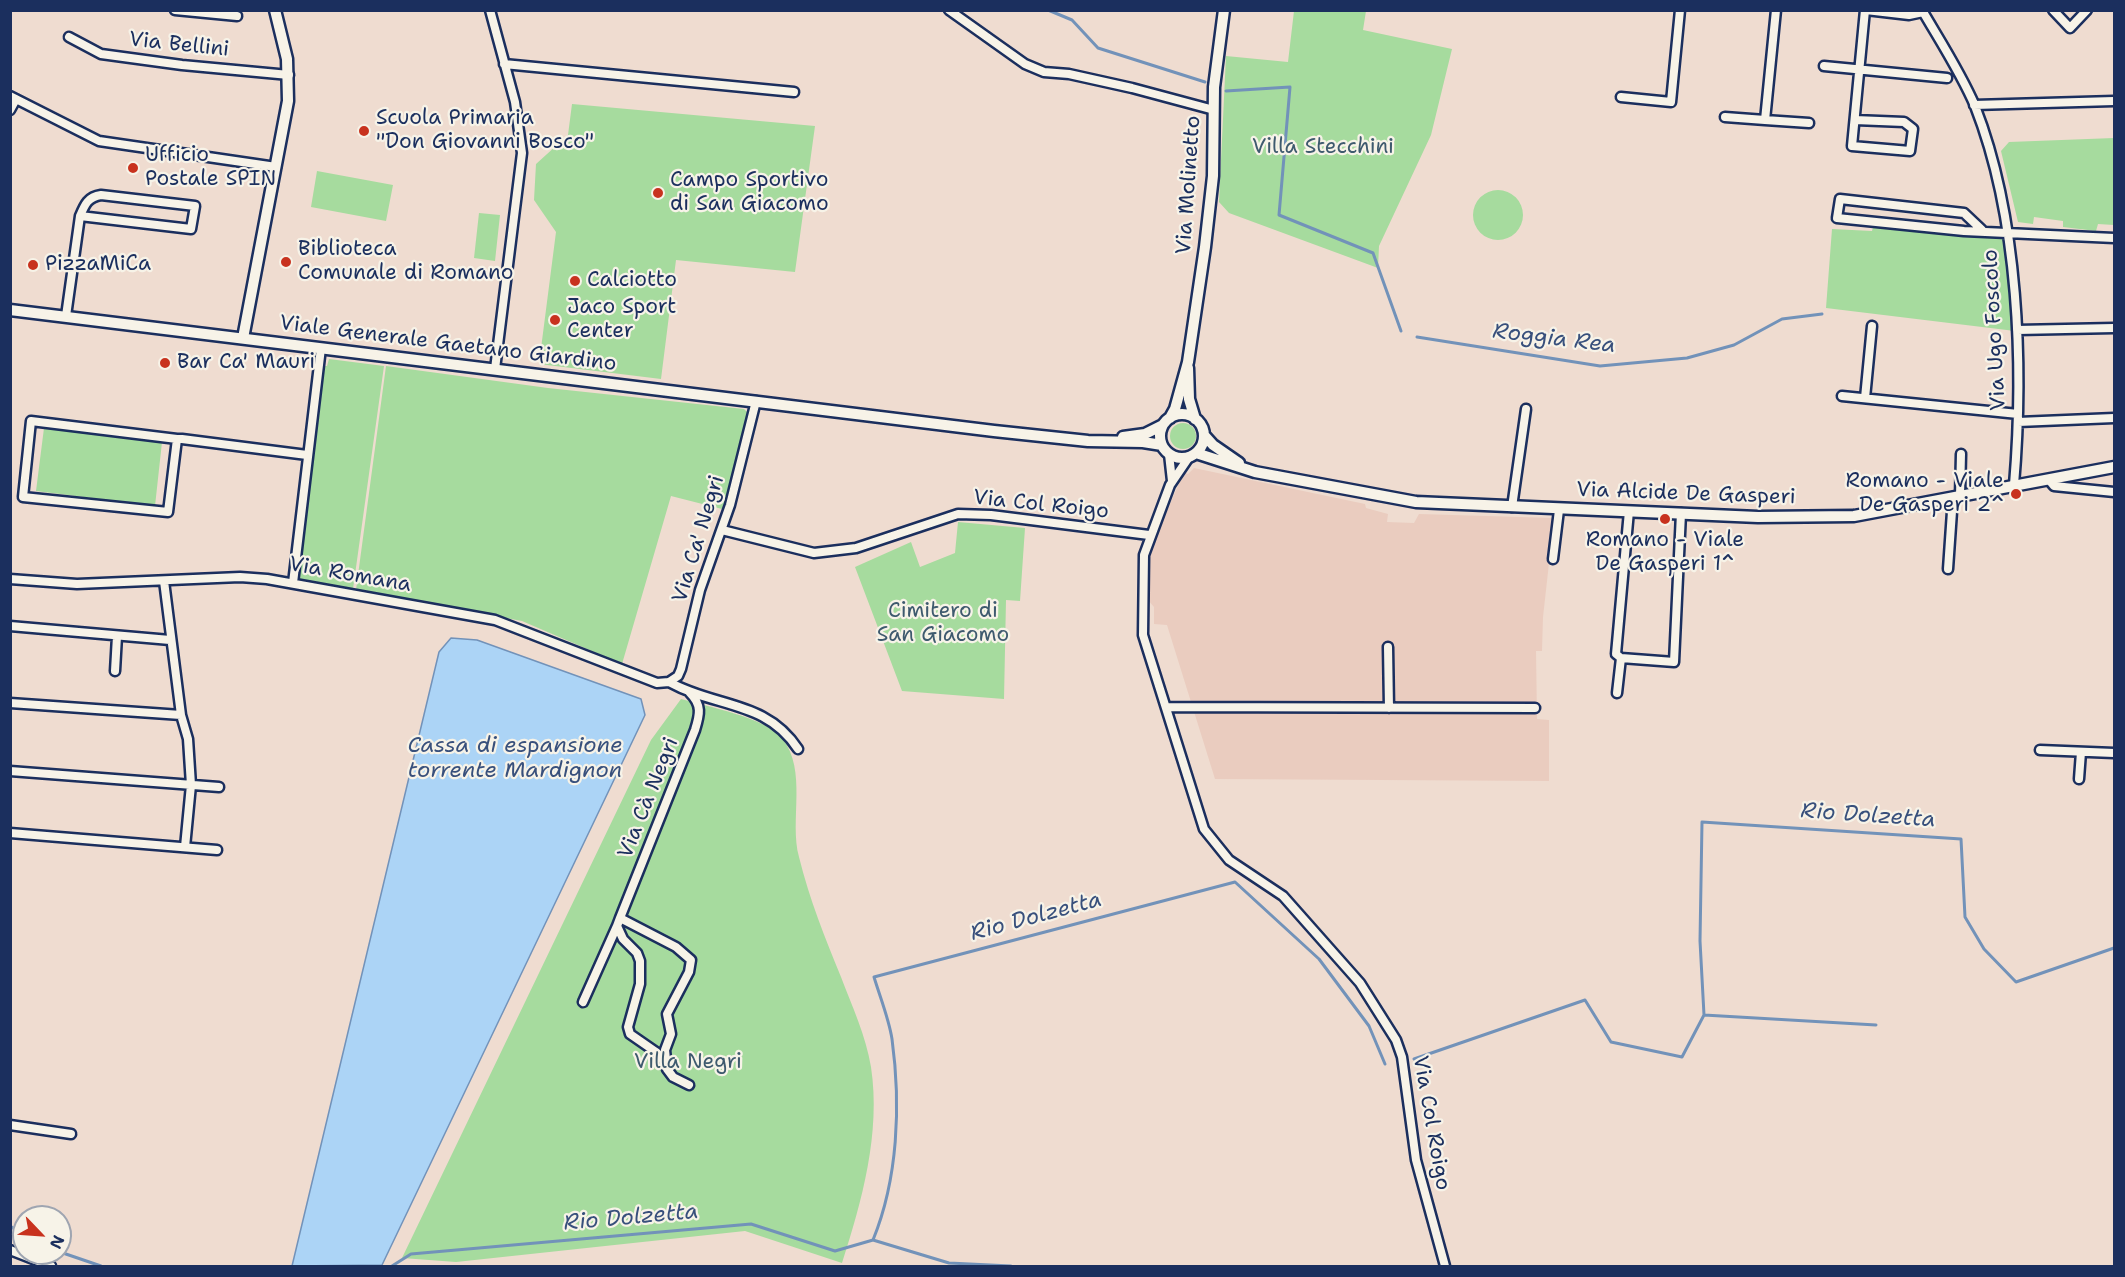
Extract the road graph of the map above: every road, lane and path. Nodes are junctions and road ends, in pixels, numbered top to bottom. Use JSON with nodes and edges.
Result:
{"nodes":[{"id":1,"x":175,"y":10,"type":"edge"},
{"id":2,"x":275,"y":10,"type":"edge"},
{"id":3,"x":490,"y":10,"type":"edge"},
{"id":4,"x":949,"y":10,"type":"edge"},
{"id":5,"x":1224,"y":10,"type":"edge"},
{"id":6,"x":1680,"y":10,"type":"edge"},
{"id":7,"x":1776,"y":10,"type":"edge"},
{"id":8,"x":1866,"y":10,"type":"edge"},
{"id":9,"x":2053,"y":10,"type":"edge"},
{"id":10,"x":2087,"y":10,"type":"edge"},
{"id":11,"x":1922,"y":11,"type":"edge"},
{"id":12,"x":237,"y":16,"type":"dead end"},
{"id":13,"x":69,"y":37,"type":"dead end"},
{"id":14,"x":504,"y":64,"type":"junction"},
{"id":15,"x":1824,"y":66,"type":"dead end"},
{"id":16,"x":1859,"y":69,"type":"junction"},
{"id":17,"x":289,"y":75,"type":"junction"},
{"id":18,"x":1947,"y":78,"type":"dead end"},
{"id":19,"x":794,"y":92,"type":"dead end"},
{"id":20,"x":1621,"y":97,"type":"dead end"},
{"id":21,"x":13,"y":98,"type":"edge"},
{"id":22,"x":2115,"y":101,"type":"edge"},
{"id":23,"x":1974,"y":105,"type":"junction"},
{"id":24,"x":10,"y":110,"type":"edge"},
{"id":25,"x":1214,"y":110,"type":"junction"},
{"id":26,"x":1725,"y":117,"type":"dead end"},
{"id":27,"x":1765,"y":120,"type":"junction"},
{"id":28,"x":1855,"y":120,"type":"junction"},
{"id":29,"x":1809,"y":123,"type":"dead end"},
{"id":30,"x":276,"y":167,"type":"junction"},
{"id":31,"x":80,"y":216,"type":"junction"},
{"id":32,"x":1971,"y":220,"type":"junction"},
{"id":33,"x":1982,"y":230,"type":"junction"},
{"id":34,"x":1964,"y":231,"type":"junction"},
{"id":35,"x":2007,"y":232,"type":"junction"},
{"id":36,"x":2115,"y":238,"type":"edge"},
{"id":37,"x":10,"y":310,"type":"edge"},
{"id":38,"x":66,"y":316,"type":"junction"},
{"id":39,"x":1872,"y":326,"type":"dead end"},
{"id":40,"x":2115,"y":328,"type":"edge"},
{"id":41,"x":2017,"y":330,"type":"junction"},
{"id":42,"x":243,"y":338,"type":"junction"},
{"id":43,"x":321,"y":348,"type":"junction"},
{"id":44,"x":1188,"y":362,"type":"junction"},
{"id":45,"x":495,"y":369,"type":"junction"},
{"id":46,"x":1842,"y":396,"type":"dead end"},
{"id":47,"x":1865,"y":398,"type":"junction"},
{"id":48,"x":756,"y":401,"type":"junction"},
{"id":49,"x":1526,"y":409,"type":"dead end"},
{"id":50,"x":2018,"y":418,"type":"junction"},
{"id":51,"x":2115,"y":418,"type":"edge"},
{"id":52,"x":1195,"y":419,"type":"junction"},
{"id":53,"x":1166,"y":422,"type":"junction"},
{"id":54,"x":1203,"y":435,"type":"junction"},
{"id":55,"x":177,"y":439,"type":"junction"},
{"id":56,"x":1096,"y":442,"type":"junction"},
{"id":57,"x":1166,"y":450,"type":"junction"},
{"id":58,"x":1961,"y":454,"type":"dead end"},
{"id":59,"x":307,"y":455,"type":"junction"},
{"id":60,"x":1193,"y":455,"type":"junction"},
{"id":61,"x":2115,"y":467,"type":"edge"},
{"id":62,"x":1255,"y":472,"type":"junction"},
{"id":63,"x":2049,"y":480,"type":"junction"},
{"id":64,"x":1172,"y":482,"type":"junction"},
{"id":65,"x":2014,"y":485,"type":"junction"},
{"id":66,"x":2115,"y":492,"type":"edge"},
{"id":67,"x":1957,"y":497,"type":"junction"},
{"id":68,"x":1512,"y":507,"type":"junction"},
{"id":69,"x":1559,"y":510,"type":"junction"},
{"id":70,"x":1629,"y":512,"type":"junction"},
{"id":71,"x":1681,"y":513,"type":"junction"},
{"id":72,"x":722,"y":530,"type":"junction"},
{"id":73,"x":1149,"y":535,"type":"junction"},
{"id":74,"x":1553,"y":560,"type":"dead end"},
{"id":75,"x":1948,"y":569,"type":"dead end"},
{"id":76,"x":10,"y":579,"type":"edge"},
{"id":77,"x":164,"y":580,"type":"junction"},
{"id":78,"x":293,"y":583,"type":"junction"},
{"id":79,"x":10,"y":626,"type":"edge"},
{"id":80,"x":117,"y":636,"type":"junction"},
{"id":81,"x":170,"y":640,"type":"junction"},
{"id":82,"x":1388,"y":647,"type":"dead end"},
{"id":83,"x":1622,"y":658,"type":"junction"},
{"id":84,"x":115,"y":671,"type":"dead end"},
{"id":85,"x":669,"y":682,"type":"junction"},
{"id":86,"x":690,"y":693,"type":"junction"},
{"id":87,"x":1617,"y":693,"type":"dead end"},
{"id":88,"x":10,"y":703,"type":"edge"},
{"id":89,"x":1166,"y":707,"type":"junction"},
{"id":90,"x":1389,"y":708,"type":"junction"},
{"id":91,"x":1535,"y":708,"type":"dead end"},
{"id":92,"x":181,"y":715,"type":"junction"},
{"id":93,"x":798,"y":748,"type":"dead end"},
{"id":94,"x":2040,"y":750,"type":"dead end"},
{"id":95,"x":2081,"y":752,"type":"junction"},
{"id":96,"x":2115,"y":753,"type":"edge"},
{"id":97,"x":10,"y":771,"type":"edge"},
{"id":98,"x":2079,"y":779,"type":"dead end"},
{"id":99,"x":191,"y":785,"type":"junction"},
{"id":100,"x":219,"y":787,"type":"dead end"},
{"id":101,"x":10,"y":833,"type":"edge"},
{"id":102,"x":185,"y":848,"type":"junction"},
{"id":103,"x":217,"y":850,"type":"dead end"},
{"id":104,"x":619,"y":922,"type":"junction"},
{"id":105,"x":583,"y":1002,"type":"dead end"},
{"id":106,"x":665,"y":1063,"type":"junction"},
{"id":107,"x":689,"y":1085,"type":"dead end"},
{"id":108,"x":10,"y":1125,"type":"edge"},
{"id":109,"x":71,"y":1134,"type":"dead end"},
{"id":110,"x":10,"y":1250,"type":"edge"},
{"id":111,"x":51,"y":1266,"type":"edge"},
{"id":112,"x":1445,"y":1266,"type":"edge"}],
"edges":[{"from":1,"to":12,"type":"street"},
{"from":2,"to":17,"type":"main road"},
{"from":3,"to":14,"type":"street"},
{"from":4,"to":25,"type":"street"},
{"from":5,"to":25,"type":"main road","name":"Via Molinetto"},
{"from":6,"to":20,"type":"street"},
{"from":7,"to":27,"type":"street"},
{"from":8,"to":11,"type":"street"},
{"from":8,"to":16,"type":"street"},
{"from":9,"to":10,"type":"street"},
{"from":11,"to":23,"type":"street","name":"Via Ugo Foscolo"},
{"from":13,"to":17,"type":"street","name":"Via Bellini"},
{"from":14,"to":19,"type":"street"},
{"from":14,"to":45,"type":"street"},
{"from":15,"to":16,"type":"street"},
{"from":16,"to":18,"type":"street"},
{"from":16,"to":28,"type":"street"},
{"from":17,"to":30,"type":"main road"},
{"from":21,"to":24,"type":"street"},
{"from":21,"to":30,"type":"street"},
{"from":22,"to":23,"type":"street"},
{"from":23,"to":35,"type":"street","name":"Via Ugo Foscolo"},
{"from":25,"to":44,"type":"main road","name":"Via Molinetto"},
{"from":26,"to":27,"type":"street"},
{"from":27,"to":29,"type":"street"},
{"from":28,"to":28,"type":"street"},
{"from":30,"to":42,"type":"main road"},
{"from":31,"to":31,"type":"street"},
{"from":31,"to":38,"type":"street"},
{"from":32,"to":33,"type":"street"},
{"from":32,"to":34,"type":"street"},
{"from":32,"to":34,"type":"street"},
{"from":33,"to":34,"type":"street"},
{"from":33,"to":35,"type":"street"},
{"from":35,"to":36,"type":"street"},
{"from":35,"to":41,"type":"street","name":"Via Ugo Foscolo"},
{"from":37,"to":38,"type":"main road","name":"Viale Generale Gaetano Giardino"},
{"from":38,"to":42,"type":"main road","name":"Viale Generale Gaetano Giardino"},
{"from":39,"to":47,"type":"street"},
{"from":40,"to":41,"type":"street"},
{"from":41,"to":50,"type":"street","name":"Via Ugo Foscolo"},
{"from":42,"to":43,"type":"main road","name":"Viale Generale Gaetano Giardino"},
{"from":43,"to":45,"type":"main road","name":"Viale Generale Gaetano Giardino"},
{"from":43,"to":59,"type":"street"},
{"from":44,"to":52,"type":"main road","name":"Via Molinetto"},
{"from":44,"to":53,"type":"main road","name":"Via Molinetto"},
{"from":45,"to":48,"type":"main road","name":"Viale Generale Gaetano Giardino"},
{"from":46,"to":47,"type":"street"},
{"from":47,"to":50,"type":"street"},
{"from":48,"to":56,"type":"main road","name":"Viale Generale Gaetano Giardino"},
{"from":48,"to":72,"type":"street","name":"Via Ca' Negri"},
{"from":49,"to":68,"type":"street"},
{"from":50,"to":51,"type":"street"},
{"from":50,"to":65,"type":"street","name":"Via Ugo Foscolo"},
{"from":52,"to":53,"type":"main road"},
{"from":52,"to":54,"type":"main road"},
{"from":53,"to":56,"type":"main road","name":"Viale Generale Gaetano Giardino"},
{"from":53,"to":57,"type":"main road"},
{"from":54,"to":60,"type":"main road"},
{"from":54,"to":62,"type":"main road","name":"Via Alcide De Gasperi"},
{"from":55,"to":55,"type":"street"},
{"from":55,"to":59,"type":"street"},
{"from":56,"to":57,"type":"main road","name":"Viale Generale Gaetano Giardino"},
{"from":57,"to":60,"type":"main road"},
{"from":57,"to":64,"type":"street","name":"Via Col Roigo"},
{"from":58,"to":67,"type":"street"},
{"from":59,"to":78,"type":"street"},
{"from":60,"to":62,"type":"main road","name":"Via Alcide De Gasperi"},
{"from":60,"to":64,"type":"street","name":"Via Col Roigo"},
{"from":61,"to":63,"type":"main road","name":"Via Alcide De Gasperi"},
{"from":62,"to":68,"type":"main road","name":"Via Alcide De Gasperi"},
{"from":63,"to":65,"type":"main road","name":"Via Alcide De Gasperi"},
{"from":63,"to":66,"type":"street"},
{"from":64,"to":73,"type":"street","name":"Via Col Roigo"},
{"from":65,"to":67,"type":"main road","name":"Via Alcide De Gasperi"},
{"from":67,"to":71,"type":"main road","name":"Via Alcide De Gasperi"},
{"from":67,"to":75,"type":"street"},
{"from":68,"to":69,"type":"main road","name":"Via Alcide De Gasperi"},
{"from":69,"to":70,"type":"main road","name":"Via Alcide De Gasperi"},
{"from":69,"to":74,"type":"street"},
{"from":70,"to":71,"type":"main road","name":"Via Alcide De Gasperi"},
{"from":70,"to":83,"type":"street"},
{"from":71,"to":83,"type":"street"},
{"from":72,"to":73,"type":"street","name":"Via Col Roigo"},
{"from":72,"to":85,"type":"street","name":"Via Ca' Negri"},
{"from":73,"to":89,"type":"street","name":"Via Col Roigo"},
{"from":76,"to":77,"type":"street","name":"Via Romana"},
{"from":77,"to":78,"type":"street","name":"Via Romana"},
{"from":77,"to":81,"type":"street"},
{"from":78,"to":85,"type":"street","name":"Via Romana"},
{"from":79,"to":80,"type":"street"},
{"from":80,"to":81,"type":"street"},
{"from":80,"to":84,"type":"street"},
{"from":81,"to":92,"type":"street"},
{"from":82,"to":90,"type":"street"},
{"from":83,"to":87,"type":"street"},
{"from":85,"to":86,"type":"street"},
{"from":86,"to":93,"type":"street"},
{"from":86,"to":104,"type":"street","name":"Via Cà Negri"},
{"from":88,"to":92,"type":"street"},
{"from":89,"to":90,"type":"street"},
{"from":89,"to":112,"type":"street","name":"Via Col Roigo"},
{"from":90,"to":91,"type":"street"},
{"from":92,"to":99,"type":"street"},
{"from":94,"to":95,"type":"street"},
{"from":95,"to":96,"type":"street"},
{"from":95,"to":98,"type":"street"},
{"from":97,"to":99,"type":"street"},
{"from":99,"to":100,"type":"street"},
{"from":99,"to":102,"type":"street"},
{"from":101,"to":102,"type":"street"},
{"from":102,"to":103,"type":"street"},
{"from":104,"to":105,"type":"street"},
{"from":104,"to":106,"type":"street"},
{"from":104,"to":106,"type":"street"},
{"from":106,"to":107,"type":"street"},
{"from":108,"to":109,"type":"street"},
{"from":110,"to":111,"type":"street"}]}
